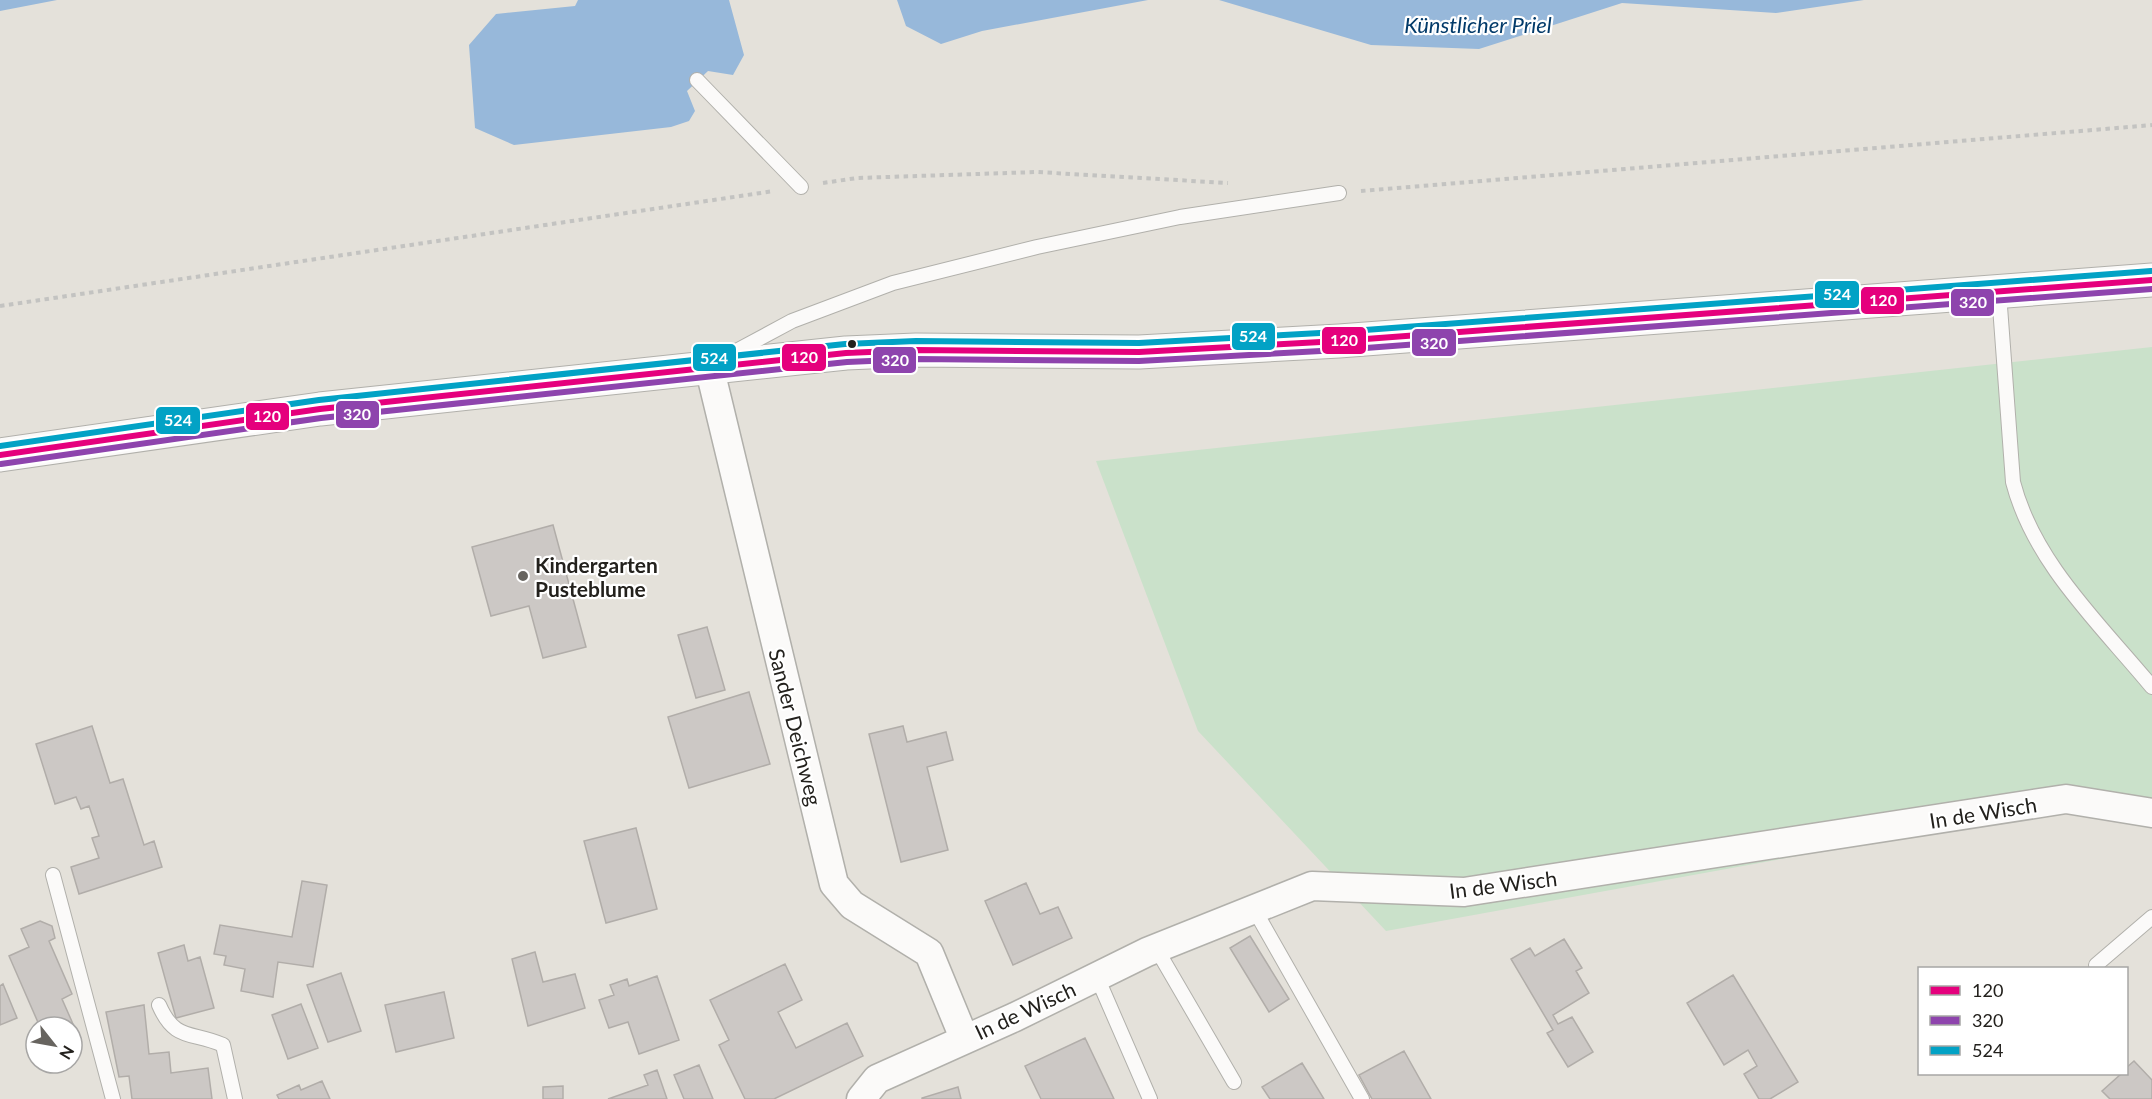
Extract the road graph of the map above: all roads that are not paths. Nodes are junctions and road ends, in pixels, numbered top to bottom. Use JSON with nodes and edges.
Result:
{"nodes":[{"id":1,"x":697,"y":80,"type":"dead end"},
{"id":2,"x":801,"y":187,"type":"road end"},
{"id":3,"x":1339,"y":193,"type":"road end"},
{"id":4,"x":2152,"y":280,"type":"edge"},
{"id":5,"x":1999,"y":293,"type":"junction"},
{"id":6,"x":709,"y":366,"type":"junction"},
{"id":7,"x":0,"y":454,"type":"edge"},
{"id":8,"x":2152,"y":687,"type":"edge"},
{"id":9,"x":2152,"y":813,"type":"edge"},
{"id":10,"x":53,"y":875,"type":"dead end"},
{"id":11,"x":1254,"y":909,"type":"junction"},
{"id":12,"x":2152,"y":917,"type":"edge"},
{"id":13,"x":1156,"y":948,"type":"junction"},
{"id":14,"x":2096,"y":965,"type":"dead end"},
{"id":15,"x":1097,"y":977,"type":"junction"},
{"id":16,"x":159,"y":1005,"type":"dead end"},
{"id":17,"x":964,"y":1038,"type":"junction"},
{"id":18,"x":1234,"y":1082,"type":"dead end"},
{"id":19,"x":113,"y":1099,"type":"edge"},
{"id":20,"x":235,"y":1099,"type":"edge"},
{"id":21,"x":861,"y":1099,"type":"edge"},
{"id":22,"x":1150,"y":1099,"type":"edge"},
{"id":23,"x":1362,"y":1099,"type":"edge"}],
"edges":[{"from":1,"to":2,"type":"lane"},
{"from":3,"to":6,"type":"lane"},
{"from":4,"to":5,"type":"street"},
{"from":5,"to":6,"type":"street"},
{"from":5,"to":8,"type":"lane"},
{"from":6,"to":7,"type":"street"},
{"from":6,"to":17,"type":"street","name":"Sander Deichweg"},
{"from":9,"to":11,"type":"street","name":"In de Wisch"},
{"from":10,"to":19,"type":"lane"},
{"from":11,"to":13,"type":"street","name":"In de Wisch"},
{"from":11,"to":23,"type":"lane"},
{"from":12,"to":14,"type":"lane"},
{"from":13,"to":15,"type":"street","name":"In de Wisch"},
{"from":13,"to":18,"type":"lane"},
{"from":15,"to":17,"type":"street","name":"In de Wisch"},
{"from":15,"to":22,"type":"lane"},
{"from":16,"to":20,"type":"lane"},
{"from":17,"to":21,"type":"street","name":"In de Wisch"}]}
